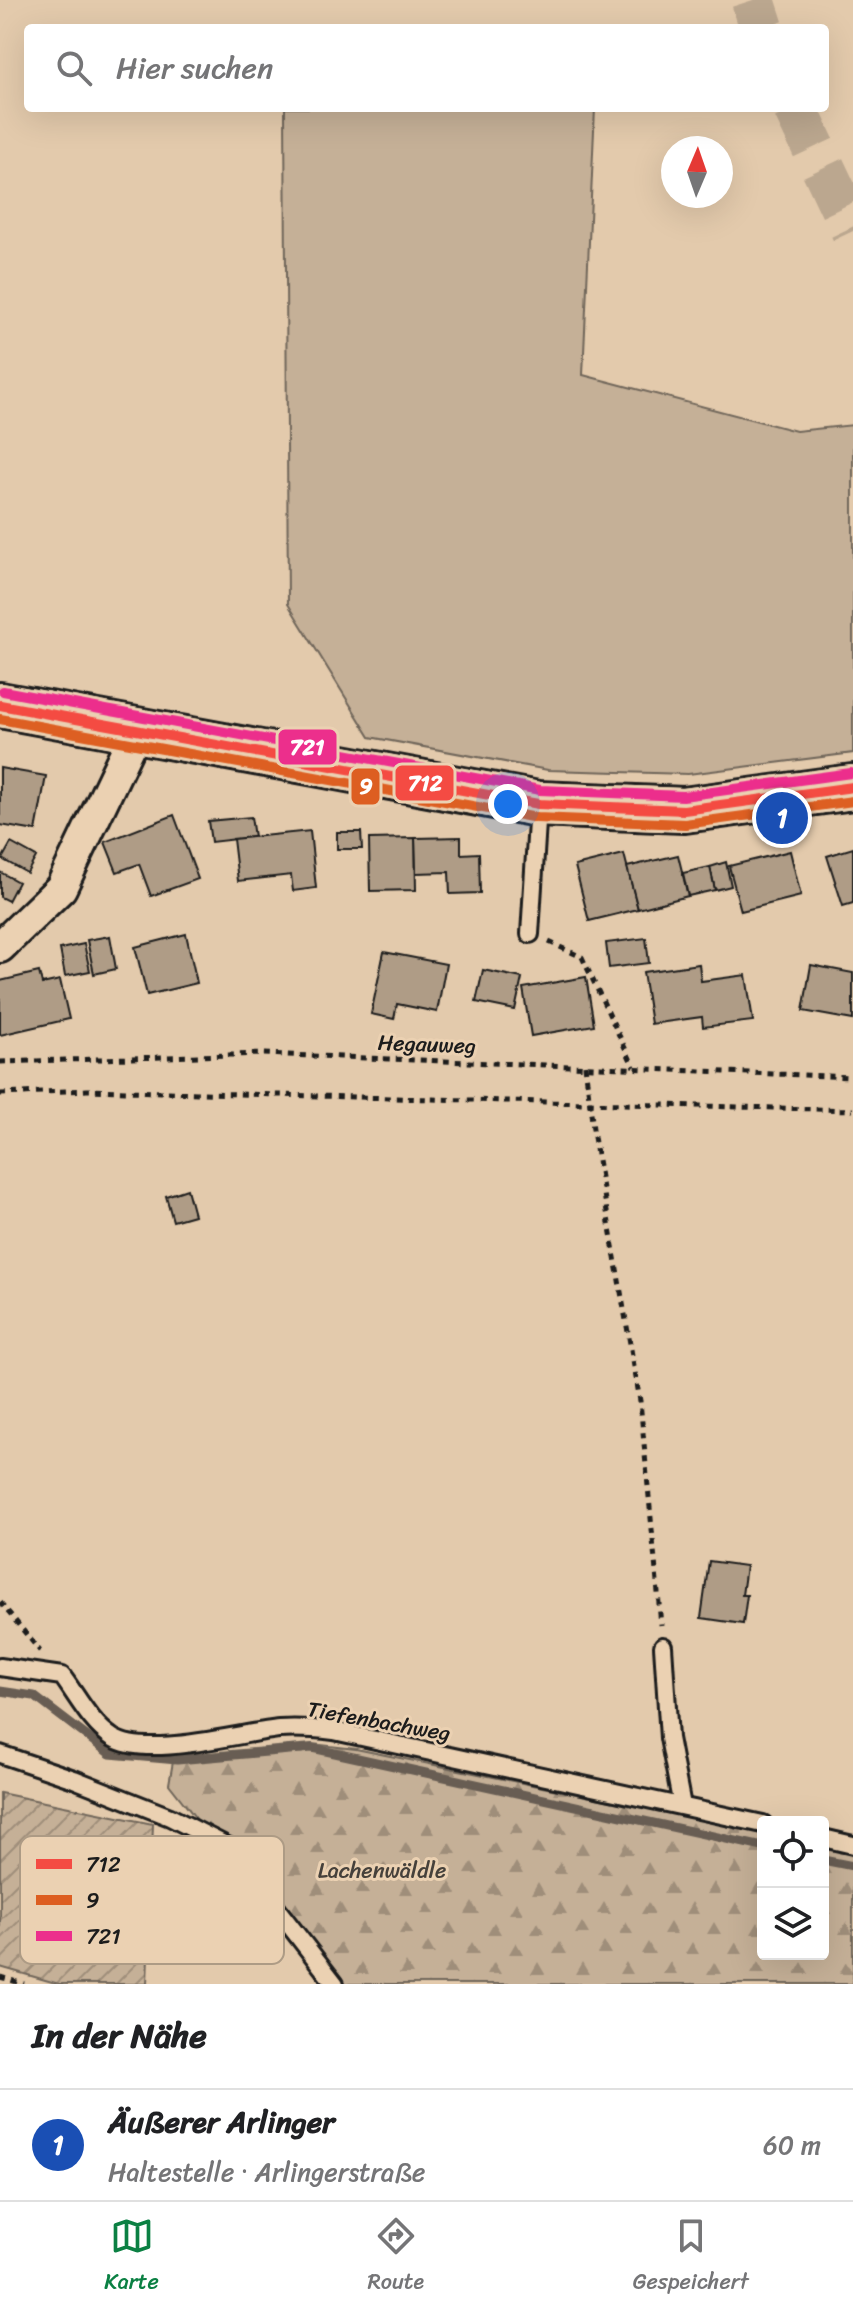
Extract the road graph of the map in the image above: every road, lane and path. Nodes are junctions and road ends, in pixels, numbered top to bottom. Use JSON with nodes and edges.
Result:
{"nodes":[{"id":1,"x":0,"y":705,"type":"edge"},
{"id":2,"x":137,"y":729,"type":"junction"},
{"id":3,"x":853,"y":787,"type":"edge"},
{"id":4,"x":538,"y":804,"type":"junction"},
{"id":5,"x":530,"y":934,"type":"joint"},
{"id":6,"x":0,"y":947,"type":"edge"},
{"id":7,"x":0,"y":1062,"type":"edge"},
{"id":8,"x":585,"y":1065,"type":"junction"},
{"id":9,"x":634,"y":1067,"type":"junction"},
{"id":10,"x":853,"y":1077,"type":"edge"},
{"id":11,"x":0,"y":1094,"type":"edge"},
{"id":12,"x":591,"y":1102,"type":"junction"},
{"id":13,"x":853,"y":1110,"type":"edge"},
{"id":14,"x":0,"y":1602,"type":"edge"},
{"id":15,"x":663,"y":1646,"type":"joint"},
{"id":16,"x":0,"y":1667,"type":"edge"},
{"id":17,"x":62,"y":1676,"type":"junction"},
{"id":18,"x":0,"y":1754,"type":"edge"},
{"id":19,"x":682,"y":1806,"type":"junction"},
{"id":20,"x":757,"y":1823,"type":"edge"},
{"id":21,"x":207,"y":1836,"type":"edge"},
{"id":22,"x":829,"y":1839,"type":"edge"},
{"id":23,"x":853,"y":1845,"type":"edge"},
{"id":24,"x":284,"y":1918,"type":"edge"},
{"id":25,"x":0,"y":1977,"type":"edge"},
{"id":26,"x":24,"y":1984,"type":"edge"},
{"id":27,"x":335,"y":1984,"type":"edge"}],
"edges":[{"from":1,"to":2,"type":"main road"},
{"from":2,"to":4,"type":"main road"},
{"from":2,"to":6,"type":"street"},
{"from":3,"to":4,"type":"main road"},
{"from":4,"to":5,"type":"lane"},
{"from":5,"to":9,"type":"path"},
{"from":7,"to":8,"type":"path","name":"Hegauweg"},
{"from":8,"to":9,"type":"path","name":"Hegauweg"},
{"from":8,"to":12,"type":"path"},
{"from":9,"to":10,"type":"path","name":"Hegauweg"},
{"from":11,"to":12,"type":"path"},
{"from":12,"to":13,"type":"path"},
{"from":12,"to":15,"type":"path"},
{"from":14,"to":17,"type":"path"},
{"from":15,"to":19,"type":"lane"},
{"from":16,"to":17,"type":"lane"},
{"from":17,"to":19,"type":"lane","name":"Tiefenbachweg"},
{"from":18,"to":21,"type":"lane"},
{"from":19,"to":20,"type":"lane","name":"Tiefenbachweg"},
{"from":22,"to":23,"type":"lane"},
{"from":24,"to":27,"type":"lane"},
{"from":25,"to":26,"type":"path"}]}
